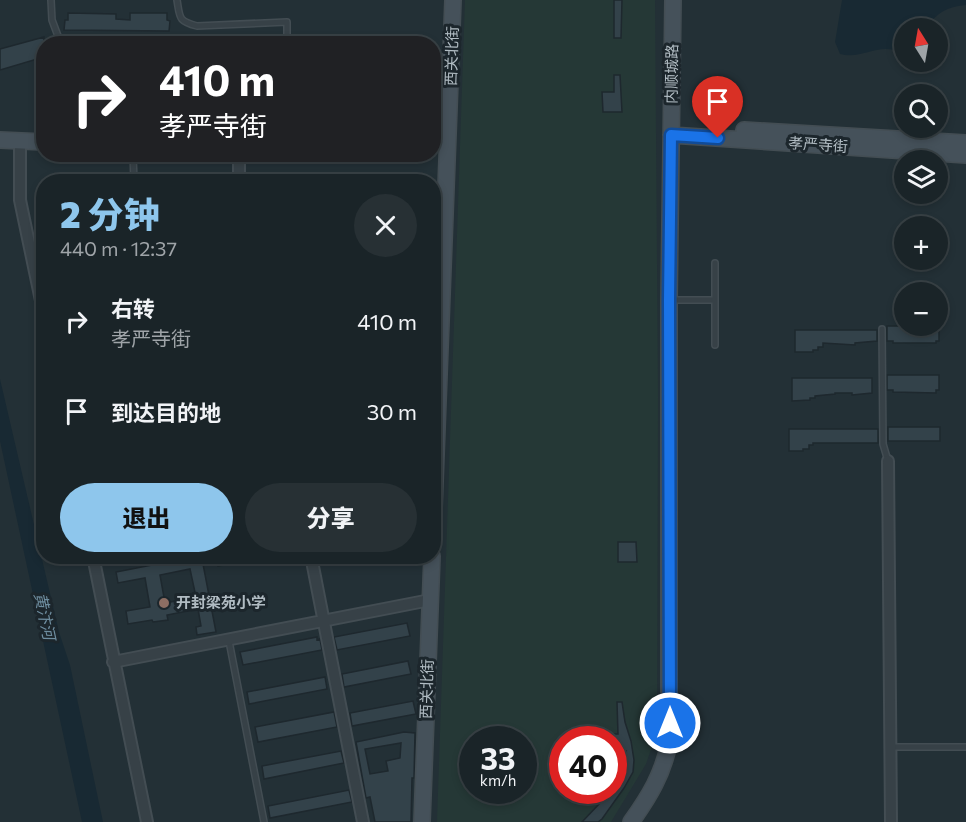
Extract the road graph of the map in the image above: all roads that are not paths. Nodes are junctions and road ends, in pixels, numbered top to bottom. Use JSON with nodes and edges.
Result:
{"nodes":[{"id":1,"x":51,"y":0,"type":"edge"},
{"id":2,"x":177,"y":0,"type":"edge"},
{"id":3,"x":453,"y":0,"type":"edge"},
{"id":4,"x":673,"y":0,"type":"edge"},
{"id":5,"x":58,"y":36,"type":"edge"},
{"id":6,"x":287,"y":36,"type":"edge"},
{"id":7,"x":671,"y":130,"type":"junction"},
{"id":8,"x":0,"y":141,"type":"edge"},
{"id":9,"x":20,"y":141,"type":"junction"},
{"id":10,"x":36,"y":142,"type":"edge"},
{"id":11,"x":966,"y":143,"type":"edge"},
{"id":12,"x":441,"y":146,"type":"edge"},
{"id":13,"x":966,"y":155,"type":"edge"},
{"id":14,"x":715,"y":263,"type":"dead end"},
{"id":15,"x":36,"y":277,"type":"edge"},
{"id":16,"x":669,"y":300,"type":"junction"},
{"id":17,"x":715,"y":300,"type":"junction"},
{"id":18,"x":882,"y":329,"type":"dead end"},
{"id":19,"x":715,"y":345,"type":"dead end"},
{"id":20,"x":888,"y":461,"type":"joint"},
{"id":21,"x":95,"y":564,"type":"edge"},
{"id":22,"x":313,"y":564,"type":"edge"},
{"id":23,"x":432,"y":564,"type":"edge"},
{"id":24,"x":430,"y":600,"type":"junction"},
{"id":25,"x":325,"y":621,"type":"junction"},
{"id":26,"x":229,"y":641,"type":"junction"},
{"id":27,"x":113,"y":662,"type":"junction"},
{"id":28,"x":890,"y":747,"type":"junction"},
{"id":29,"x":966,"y":747,"type":"edge"},
{"id":30,"x":147,"y":822,"type":"edge"},
{"id":31,"x":264,"y":822,"type":"edge"},
{"id":32,"x":363,"y":822,"type":"edge"},
{"id":33,"x":422,"y":822,"type":"edge"},
{"id":34,"x":631,"y":822,"type":"edge"},
{"id":35,"x":891,"y":822,"type":"edge"}],
"edges":[{"from":1,"to":5,"type":"lane"},
{"from":2,"to":6,"type":"lane"},
{"from":3,"to":12,"type":"street","name":"西关北街"},
{"from":4,"to":7,"type":"street","name":"内顺城路"},
{"from":7,"to":11,"type":"street","name":"孝严寺街"},
{"from":7,"to":13,"type":"street","name":"孝严寺街"},
{"from":7,"to":16,"type":"street","name":"内顺城路"},
{"from":8,"to":9,"type":"street"},
{"from":9,"to":10,"type":"street"},
{"from":9,"to":15,"type":"street"},
{"from":14,"to":17,"type":"lane"},
{"from":16,"to":17,"type":"lane"},
{"from":16,"to":34,"type":"street","name":"内顺城路"},
{"from":17,"to":19,"type":"lane"},
{"from":18,"to":20,"type":"lane"},
{"from":20,"to":28,"type":"street"},
{"from":21,"to":27,"type":"street"},
{"from":22,"to":25,"type":"street"},
{"from":23,"to":24,"type":"street","name":"西关北街"},
{"from":24,"to":25,"type":"street"},
{"from":24,"to":33,"type":"street","name":"西关北街"},
{"from":25,"to":26,"type":"street"},
{"from":25,"to":32,"type":"street"},
{"from":26,"to":27,"type":"street"},
{"from":26,"to":31,"type":"lane"},
{"from":27,"to":30,"type":"street"},
{"from":28,"to":29,"type":"lane"},
{"from":28,"to":35,"type":"street"}]}
